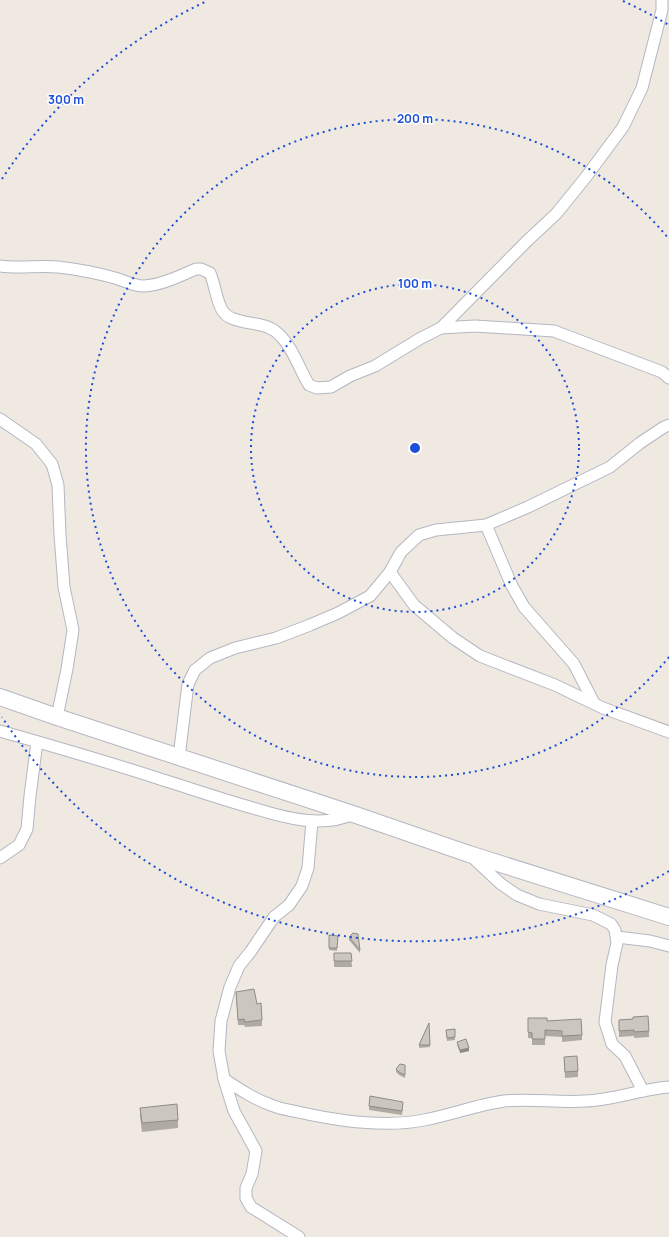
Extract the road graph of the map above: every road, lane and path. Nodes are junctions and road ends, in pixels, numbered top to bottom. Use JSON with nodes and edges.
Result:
{"nodes":[{"id":1,"x":662,"y":0,"type":"edge"},
{"id":2,"x":0,"y":266,"type":"edge"},
{"id":3,"x":441,"y":328,"type":"junction"},
{"id":4,"x":669,"y":378,"type":"edge"},
{"id":5,"x":0,"y":419,"type":"edge"},
{"id":6,"x":669,"y":426,"type":"edge"},
{"id":7,"x":486,"y":525,"type":"junction"},
{"id":8,"x":390,"y":572,"type":"junction"},
{"id":9,"x":0,"y":697,"type":"edge"},
{"id":10,"x":594,"y":703,"type":"junction"},
{"id":11,"x":57,"y":718,"type":"junction"},
{"id":12,"x":0,"y":730,"type":"edge"},
{"id":13,"x":669,"y":732,"type":"edge"},
{"id":14,"x":37,"y":742,"type":"junction"},
{"id":15,"x":179,"y":757,"type":"junction"},
{"id":16,"x":353,"y":814,"type":"junction"},
{"id":17,"x":312,"y":821,"type":"junction"},
{"id":18,"x":469,"y":854,"type":"junction"},
{"id":19,"x":0,"y":858,"type":"edge"},
{"id":20,"x":669,"y":917,"type":"edge"},
{"id":21,"x":617,"y":937,"type":"junction"},
{"id":22,"x":669,"y":946,"type":"edge"},
{"id":23,"x":224,"y":1079,"type":"junction"},
{"id":24,"x":669,"y":1086,"type":"edge"},
{"id":25,"x":643,"y":1091,"type":"junction"},
{"id":26,"x":299,"y":1237,"type":"edge"}],
"edges":[{"from":1,"to":3,"type":"street"},
{"from":2,"to":3,"type":"street"},
{"from":3,"to":4,"type":"street"},
{"from":5,"to":11,"type":"street"},
{"from":6,"to":7,"type":"street"},
{"from":7,"to":8,"type":"street"},
{"from":7,"to":10,"type":"street"},
{"from":8,"to":10,"type":"street"},
{"from":8,"to":15,"type":"street"},
{"from":9,"to":11,"type":"main road"},
{"from":10,"to":13,"type":"street"},
{"from":11,"to":15,"type":"main road"},
{"from":12,"to":14,"type":"street"},
{"from":14,"to":17,"type":"street"},
{"from":14,"to":19,"type":"street"},
{"from":15,"to":16,"type":"main road"},
{"from":16,"to":17,"type":"street"},
{"from":16,"to":18,"type":"main road"},
{"from":17,"to":23,"type":"street"},
{"from":18,"to":20,"type":"main road"},
{"from":18,"to":21,"type":"street"},
{"from":21,"to":22,"type":"street"},
{"from":21,"to":25,"type":"street"},
{"from":23,"to":25,"type":"street"},
{"from":23,"to":26,"type":"street"},
{"from":24,"to":25,"type":"street"}]}
